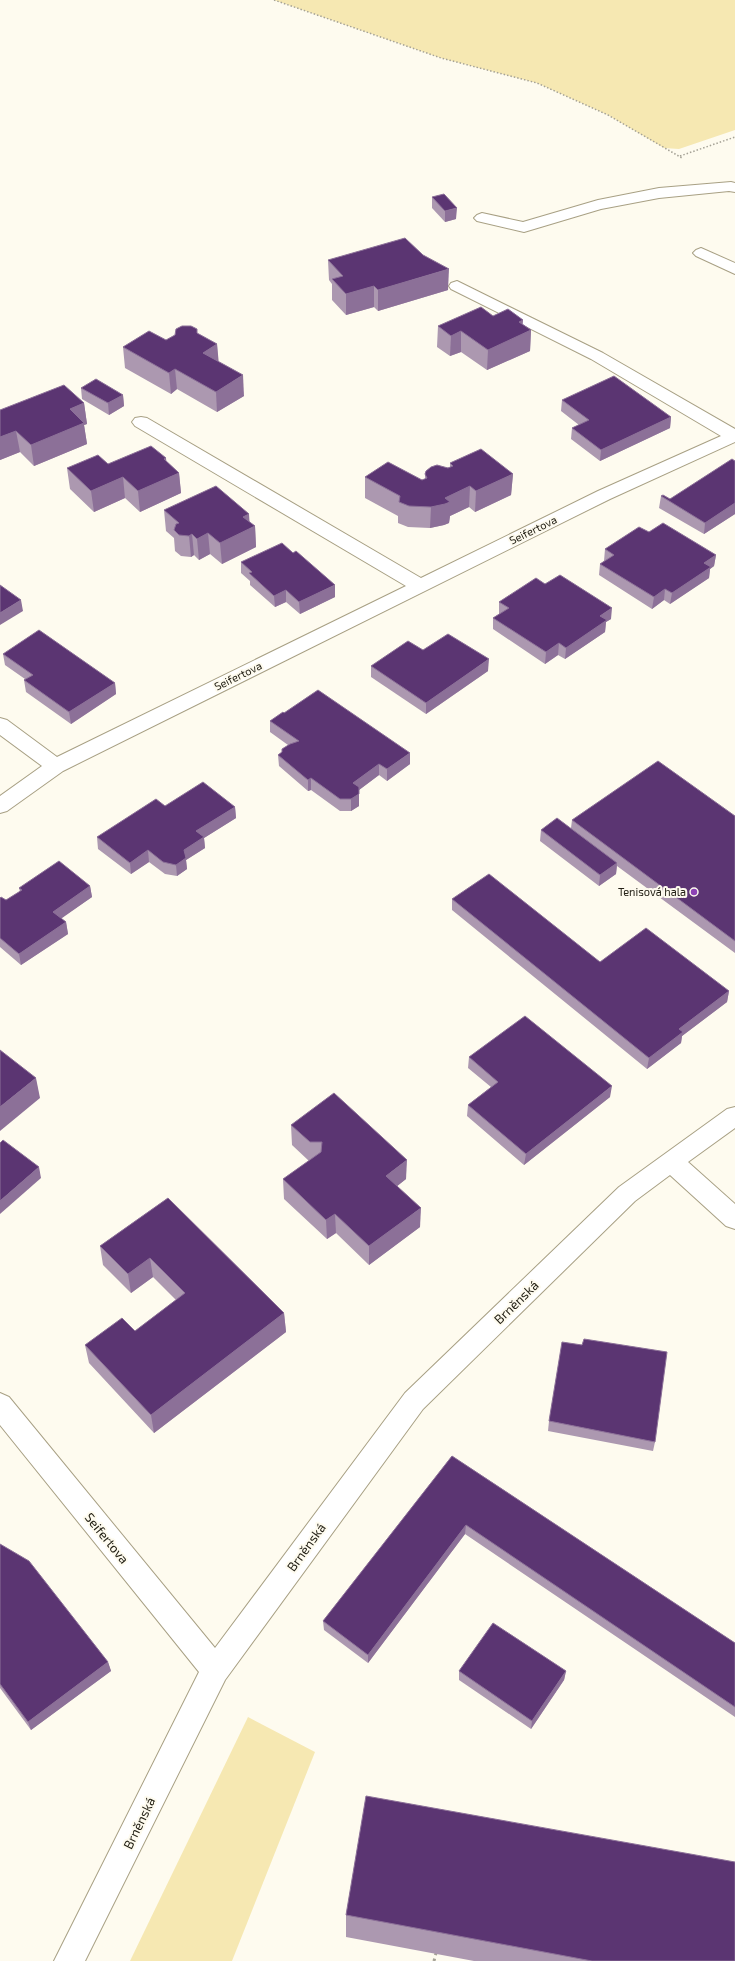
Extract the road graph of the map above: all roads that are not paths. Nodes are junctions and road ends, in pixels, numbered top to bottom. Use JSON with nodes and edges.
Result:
{"nodes":[{"id":1,"x":733,"y":187,"type":"edge"},
{"id":2,"x":482,"y":218,"type":"dead end"},
{"id":3,"x":701,"y":253,"type":"dead end"},
{"id":4,"x":735,"y":269,"type":"edge"},
{"id":5,"x":457,"y":286,"type":"dead end"},
{"id":6,"x":141,"y":422,"type":"dead end"},
{"id":7,"x":734,"y":436,"type":"edge"},
{"id":8,"x":420,"y":586,"type":"junction"},
{"id":9,"x":0,"y":725,"type":"edge"},
{"id":10,"x":56,"y":766,"type":"junction"},
{"id":11,"x":0,"y":806,"type":"edge"},
{"id":12,"x":735,"y":1116,"type":"edge"},
{"id":13,"x":671,"y":1161,"type":"junction"},
{"id":14,"x":735,"y":1219,"type":"edge"},
{"id":15,"x":0,"y":1405,"type":"edge"},
{"id":16,"x":215,"y":1670,"type":"junction"},
{"id":17,"x":69,"y":1961,"type":"edge"}],
"edges":[{"from":1,"to":2,"type":"street"},
{"from":3,"to":4,"type":"street"},
{"from":5,"to":7,"type":"street"},
{"from":6,"to":8,"type":"street"},
{"from":7,"to":8,"type":"street","name":"Seifertova"},
{"from":8,"to":10,"type":"street","name":"Seifertova"},
{"from":9,"to":10,"type":"street"},
{"from":10,"to":11,"type":"street","name":"Seifertova"},
{"from":12,"to":13,"type":"street","name":"Brněnská"},
{"from":13,"to":14,"type":"street"},
{"from":13,"to":16,"type":"street","name":"Brněnská"},
{"from":15,"to":16,"type":"street","name":"Seifertova"},
{"from":16,"to":17,"type":"street","name":"Brněnská"}]}
